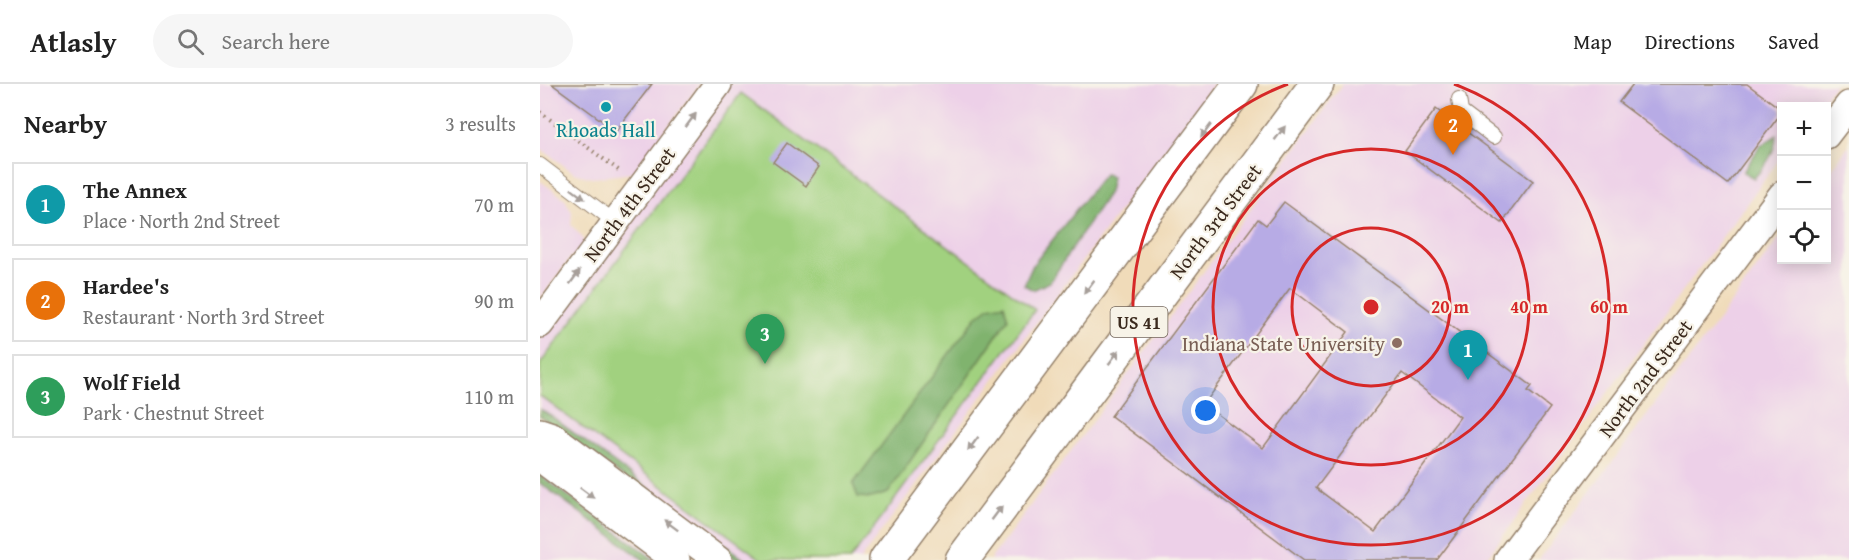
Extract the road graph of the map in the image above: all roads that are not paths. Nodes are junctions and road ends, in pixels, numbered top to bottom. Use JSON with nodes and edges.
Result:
{"nodes":[{"id":1,"x":718,"y":84,"type":"edge"},
{"id":2,"x":1241,"y":84,"type":"edge"},
{"id":3,"x":1317,"y":84,"type":"edge"},
{"id":4,"x":1459,"y":99,"type":"dead end"},
{"id":5,"x":1849,"y":105,"type":"edge"},
{"id":6,"x":1831,"y":130,"type":"edge"},
{"id":7,"x":1494,"y":137,"type":"dead end"},
{"id":8,"x":540,"y":165,"type":"edge"},
{"id":9,"x":1777,"y":202,"type":"edge"},
{"id":10,"x":615,"y":222,"type":"junction"},
{"id":11,"x":540,"y":324,"type":"edge"},
{"id":12,"x":540,"y":432,"type":"edge"},
{"id":13,"x":540,"y":458,"type":"edge"},
{"id":14,"x":675,"y":560,"type":"edge"},
{"id":15,"x":718,"y":560,"type":"edge"},
{"id":16,"x":886,"y":560,"type":"edge"},
{"id":17,"x":962,"y":560,"type":"edge"},
{"id":18,"x":1508,"y":560,"type":"edge"}],
"edges":[{"from":10,"to":1,"type":"street","name":"North 4th Street","one_way":true},
{"from":2,"to":16,"type":"highway","number":"US 41","one_way":true},
{"from":17,"to":3,"type":"highway","name":"North 3rd Street","number":"US 41","one_way":true},
{"from":4,"to":7,"type":"lane"},
{"from":5,"to":6,"type":"street"},
{"from":8,"to":10,"type":"lane","one_way":true},
{"from":9,"to":18,"type":"street","name":"North 2nd Street"},
{"from":11,"to":10,"type":"street","name":"North 4th Street","one_way":true},
{"from":15,"to":12,"type":"street","one_way":true},
{"from":13,"to":14,"type":"street","one_way":true}]}
